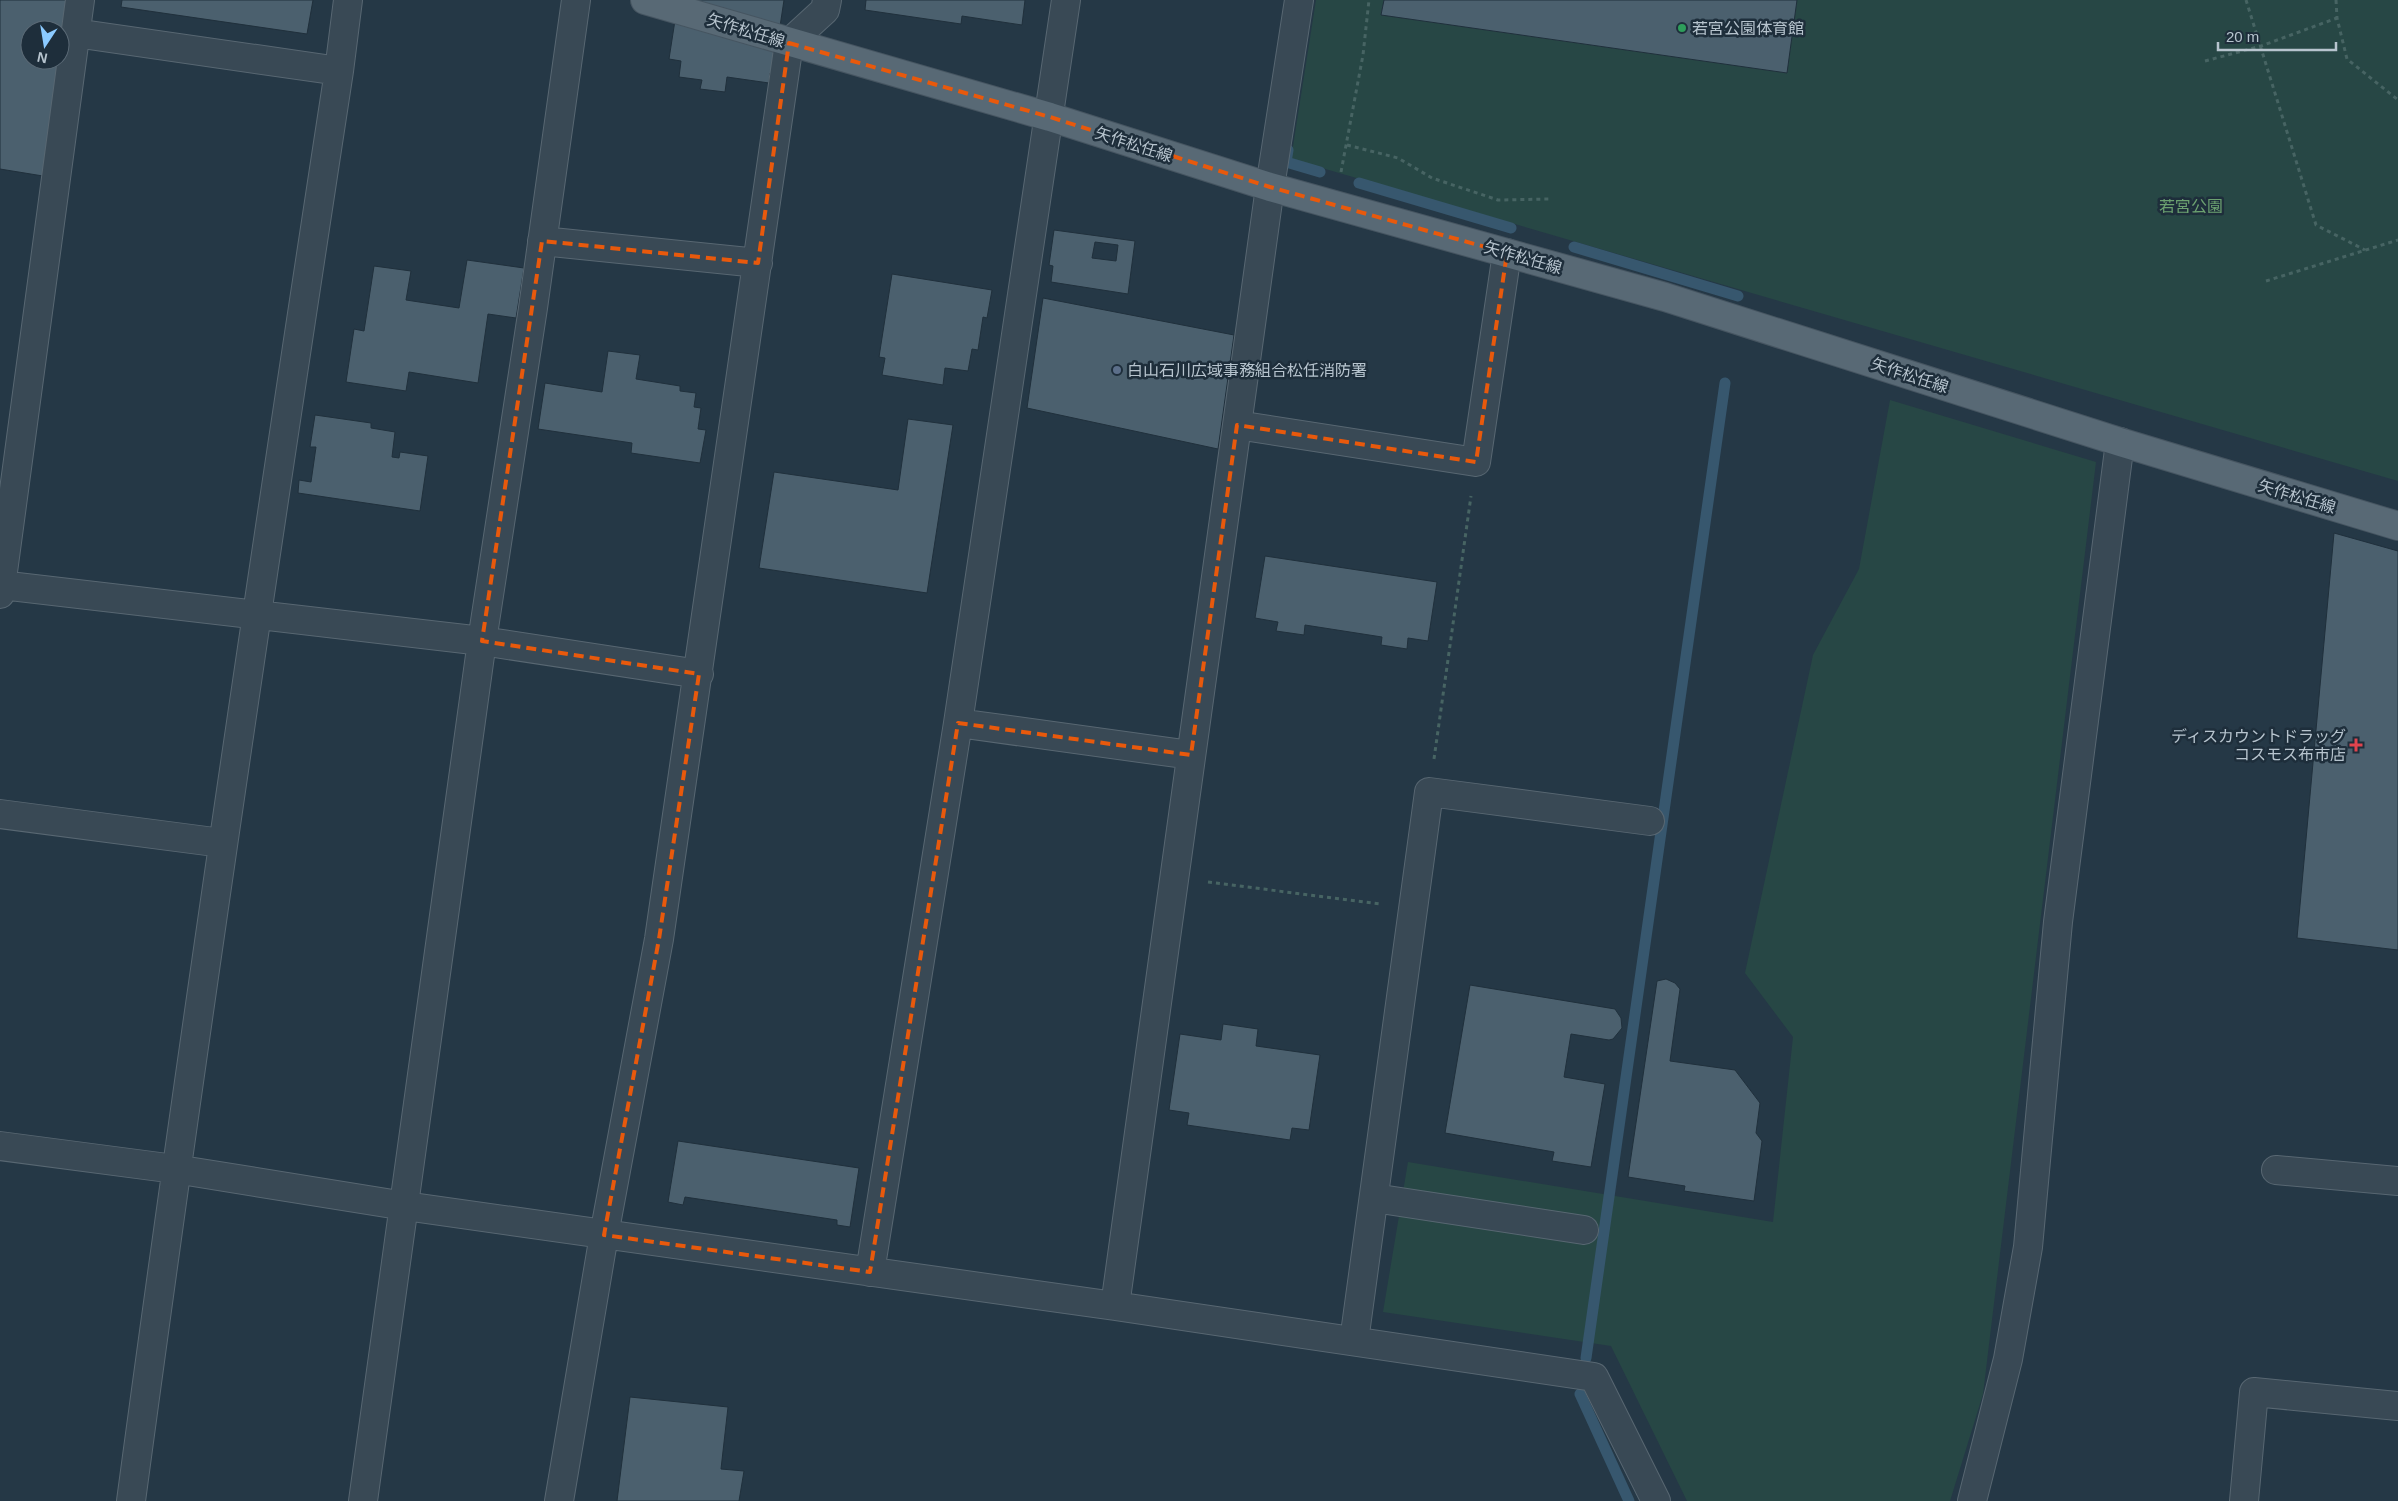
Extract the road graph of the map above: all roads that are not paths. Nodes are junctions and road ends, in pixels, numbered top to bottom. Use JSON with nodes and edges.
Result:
{"nodes":[{"id":1,"x":80,"y":0,"type":"edge"},
{"id":2,"x":348,"y":0,"type":"edge"},
{"id":3,"x":576,"y":0,"type":"edge"},
{"id":4,"x":645,"y":0,"type":"edge"},
{"id":5,"x":827,"y":0,"type":"edge"},
{"id":6,"x":1066,"y":0,"type":"edge"},
{"id":7,"x":1299,"y":0,"type":"edge"},
{"id":8,"x":75,"y":34,"type":"junction"},
{"id":9,"x":790,"y":43,"type":"junction"},
{"id":10,"x":339,"y":71,"type":"junction"},
{"id":11,"x":1050,"y":117,"type":"junction"},
{"id":12,"x":1270,"y":187,"type":"junction"},
{"id":13,"x":542,"y":241,"type":"junction"},
{"id":14,"x":1507,"y":253,"type":"junction"},
{"id":15,"x":758,"y":263,"type":"junction"},
{"id":16,"x":1237,"y":424,"type":"junction"},
{"id":17,"x":2120,"y":442,"type":"junction"},
{"id":18,"x":2398,"y":526,"type":"edge"},
{"id":19,"x":0,"y":588,"type":"edge"},
{"id":20,"x":255,"y":615,"type":"junction"},
{"id":21,"x":482,"y":641,"type":"junction"},
{"id":22,"x":699,"y":674,"type":"junction"},
{"id":23,"x":958,"y":723,"type":"junction"},
{"id":24,"x":1191,"y":755,"type":"junction"},
{"id":25,"x":0,"y":814,"type":"edge"},
{"id":26,"x":1650,"y":821,"type":"dead end"},
{"id":27,"x":222,"y":843,"type":"junction"},
{"id":28,"x":0,"y":1146,"type":"edge"},
{"id":29,"x":175,"y":1169,"type":"junction"},
{"id":30,"x":2276,"y":1170,"type":"dead end"},
{"id":31,"x":2398,"y":1181,"type":"edge"},
{"id":32,"x":1374,"y":1198,"type":"junction"},
{"id":33,"x":406,"y":1206,"type":"junction"},
{"id":34,"x":1584,"y":1230,"type":"dead end"},
{"id":35,"x":604,"y":1235,"type":"junction"},
{"id":36,"x":870,"y":1272,"type":"junction"},
{"id":37,"x":1114,"y":1306,"type":"junction"},
{"id":38,"x":1354,"y":1341,"type":"junction"},
{"id":39,"x":2398,"y":1406,"type":"edge"},
{"id":40,"x":131,"y":1501,"type":"edge"},
{"id":41,"x":363,"y":1501,"type":"edge"},
{"id":42,"x":559,"y":1501,"type":"edge"},
{"id":43,"x":1656,"y":1501,"type":"edge"},
{"id":44,"x":1972,"y":1501,"type":"edge"},
{"id":45,"x":2244,"y":1501,"type":"edge"}],
"edges":[{"from":1,"to":8,"type":"street"},
{"from":2,"to":10,"type":"street"},
{"from":3,"to":13,"type":"street"},
{"from":4,"to":9,"type":"main road","name":"矢作松任線"},
{"from":5,"to":9,"type":"street"},
{"from":6,"to":11,"type":"street"},
{"from":7,"to":12,"type":"street"},
{"from":8,"to":10,"type":"street"},
{"from":8,"to":19,"type":"street"},
{"from":9,"to":11,"type":"main road","name":"矢作松任線"},
{"from":9,"to":15,"type":"street"},
{"from":10,"to":20,"type":"street"},
{"from":11,"to":12,"type":"main road","name":"矢作松任線"},
{"from":11,"to":23,"type":"street"},
{"from":12,"to":14,"type":"main road","name":"矢作松任線"},
{"from":12,"to":16,"type":"street"},
{"from":13,"to":15,"type":"street"},
{"from":13,"to":21,"type":"street"},
{"from":14,"to":16,"type":"street"},
{"from":14,"to":17,"type":"main road","name":"矢作松任線"},
{"from":15,"to":22,"type":"street"},
{"from":16,"to":24,"type":"street"},
{"from":17,"to":18,"type":"main road","name":"矢作松任線"},
{"from":17,"to":44,"type":"street"},
{"from":19,"to":20,"type":"street"},
{"from":20,"to":21,"type":"street"},
{"from":20,"to":27,"type":"street"},
{"from":21,"to":22,"type":"street"},
{"from":21,"to":33,"type":"street"},
{"from":22,"to":35,"type":"street"},
{"from":23,"to":24,"type":"street"},
{"from":23,"to":36,"type":"street"},
{"from":24,"to":37,"type":"street"},
{"from":25,"to":27,"type":"street"},
{"from":26,"to":32,"type":"street"},
{"from":27,"to":29,"type":"street"},
{"from":28,"to":29,"type":"street"},
{"from":29,"to":33,"type":"street"},
{"from":29,"to":40,"type":"street"},
{"from":30,"to":31,"type":"street"},
{"from":32,"to":34,"type":"street"},
{"from":32,"to":38,"type":"street"},
{"from":33,"to":35,"type":"street"},
{"from":33,"to":41,"type":"street"},
{"from":35,"to":36,"type":"street"},
{"from":35,"to":42,"type":"street"},
{"from":36,"to":37,"type":"street"},
{"from":37,"to":38,"type":"street"},
{"from":38,"to":43,"type":"street"},
{"from":39,"to":45,"type":"street"}]}
